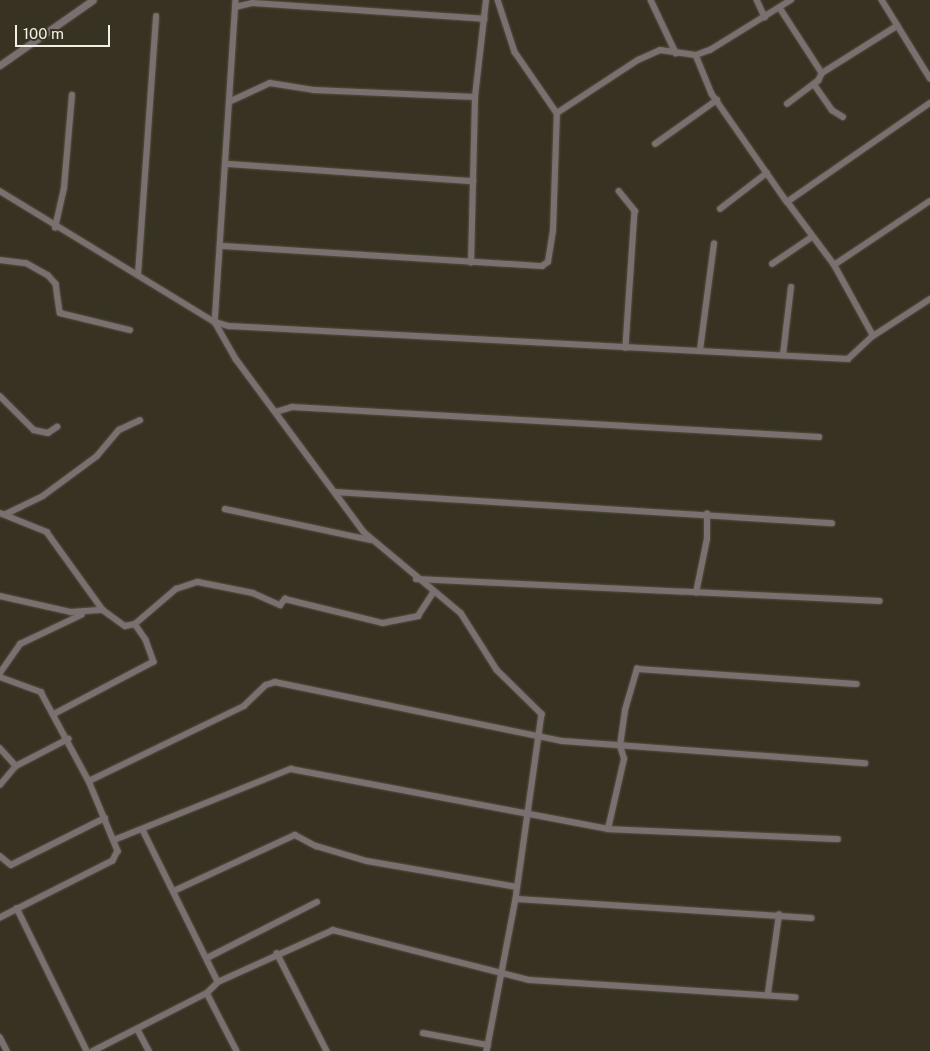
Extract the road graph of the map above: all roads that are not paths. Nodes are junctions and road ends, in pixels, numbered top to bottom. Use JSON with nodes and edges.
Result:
{"nodes":[{"id":1,"x":93,"y":0,"type":"edge"},
{"id":2,"x":236,"y":0,"type":"edge"},
{"id":3,"x":486,"y":0,"type":"edge"},
{"id":4,"x":498,"y":0,"type":"edge"},
{"id":5,"x":651,"y":0,"type":"edge"},
{"id":6,"x":757,"y":0,"type":"edge"},
{"id":7,"x":791,"y":0,"type":"edge"},
{"id":8,"x":882,"y":0,"type":"edge"},
{"id":9,"x":235,"y":8,"type":"junction"},
{"id":10,"x":780,"y":8,"type":"junction"},
{"id":11,"x":765,"y":16,"type":"junction"},
{"id":12,"x":156,"y":17,"type":"dead end"},
{"id":13,"x":484,"y":18,"type":"junction"},
{"id":14,"x":897,"y":26,"type":"junction"},
{"id":15,"x":669,"y":39,"type":"junction"},
{"id":16,"x":660,"y":50,"type":"junction"},
{"id":17,"x":676,"y":53,"type":"junction"},
{"id":18,"x":696,"y":55,"type":"junction"},
{"id":19,"x":0,"y":65,"type":"edge"},
{"id":20,"x":822,"y":73,"type":"junction"},
{"id":21,"x":930,"y":78,"type":"edge"},
{"id":22,"x":814,"y":84,"type":"junction"},
{"id":23,"x":72,"y":95,"type":"dead end"},
{"id":24,"x":475,"y":97,"type":"junction"},
{"id":25,"x":717,"y":100,"type":"junction"},
{"id":26,"x":231,"y":101,"type":"junction"},
{"id":27,"x":930,"y":103,"type":"edge"},
{"id":28,"x":788,"y":104,"type":"dead end"},
{"id":29,"x":557,"y":113,"type":"junction"},
{"id":30,"x":843,"y":117,"type":"dead end"},
{"id":31,"x":655,"y":144,"type":"dead end"},
{"id":32,"x":228,"y":164,"type":"junction"},
{"id":33,"x":767,"y":173,"type":"junction"},
{"id":34,"x":473,"y":181,"type":"junction"},
{"id":35,"x":619,"y":191,"type":"dead end"},
{"id":36,"x":0,"y":192,"type":"edge"},
{"id":37,"x":930,"y":201,"type":"edge"},
{"id":38,"x":786,"y":202,"type":"junction"},
{"id":39,"x":720,"y":209,"type":"dead end"},
{"id":40,"x":55,"y":228,"type":"junction"},
{"id":41,"x":812,"y":237,"type":"junction"},
{"id":42,"x":714,"y":244,"type":"dead end"},
{"id":43,"x":223,"y":246,"type":"junction"},
{"id":44,"x":0,"y":260,"type":"edge"},
{"id":45,"x":471,"y":263,"type":"junction"},
{"id":46,"x":772,"y":264,"type":"dead end"},
{"id":47,"x":834,"y":265,"type":"junction"},
{"id":48,"x":138,"y":275,"type":"junction"},
{"id":49,"x":791,"y":288,"type":"dead end"},
{"id":50,"x":930,"y":299,"type":"edge"},
{"id":51,"x":215,"y":322,"type":"junction"},
{"id":52,"x":130,"y":330,"type":"dead end"},
{"id":53,"x":874,"y":336,"type":"junction"},
{"id":54,"x":626,"y":348,"type":"junction"},
{"id":55,"x":700,"y":350,"type":"junction"},
{"id":56,"x":783,"y":354,"type":"junction"},
{"id":57,"x":0,"y":396,"type":"edge"},
{"id":58,"x":276,"y":412,"type":"junction"},
{"id":59,"x":140,"y":420,"type":"dead end"},
{"id":60,"x":57,"y":427,"type":"dead end"},
{"id":61,"x":819,"y":437,"type":"dead end"},
{"id":62,"x":335,"y":492,"type":"junction"},
{"id":63,"x":225,"y":509,"type":"dead end"},
{"id":64,"x":3,"y":513,"type":"edge"},
{"id":65,"x":707,"y":514,"type":"junction"},
{"id":66,"x":832,"y":523,"type":"dead end"},
{"id":67,"x":373,"y":541,"type":"junction"},
{"id":68,"x":416,"y":579,"type":"junction"},
{"id":69,"x":433,"y":593,"type":"junction"},
{"id":70,"x":696,"y":594,"type":"junction"},
{"id":71,"x":0,"y":596,"type":"edge"},
{"id":72,"x":879,"y":601,"type":"dead end"},
{"id":73,"x":103,"y":610,"type":"junction"},
{"id":74,"x":83,"y":614,"type":"junction"},
{"id":75,"x":135,"y":624,"type":"junction"},
{"id":76,"x":0,"y":673,"type":"edge"},
{"id":77,"x":0,"y":677,"type":"edge"},
{"id":78,"x":856,"y":684,"type":"dead end"},
{"id":79,"x":55,"y":714,"type":"junction"},
{"id":80,"x":541,"y":737,"type":"junction"},
{"id":81,"x":68,"y":739,"type":"junction"},
{"id":82,"x":620,"y":746,"type":"junction"},
{"id":83,"x":0,"y":748,"type":"edge"},
{"id":84,"x":865,"y":763,"type":"dead end"},
{"id":85,"x":16,"y":766,"type":"junction"},
{"id":86,"x":89,"y":781,"type":"junction"},
{"id":87,"x":0,"y":786,"type":"edge"},
{"id":88,"x":530,"y":815,"type":"junction"},
{"id":89,"x":106,"y":818,"type":"junction"},
{"id":90,"x":608,"y":829,"type":"junction"},
{"id":91,"x":143,"y":830,"type":"junction"},
{"id":92,"x":838,"y":839,"type":"dead end"},
{"id":93,"x":114,"y":840,"type":"junction"},
{"id":94,"x":0,"y":856,"type":"edge"},
{"id":95,"x":2,"y":865,"type":"edge"},
{"id":96,"x":517,"y":887,"type":"junction"},
{"id":97,"x":176,"y":890,"type":"junction"},
{"id":98,"x":516,"y":899,"type":"junction"},
{"id":99,"x":317,"y":902,"type":"dead end"},
{"id":100,"x":16,"y":908,"type":"junction"},
{"id":101,"x":779,"y":915,"type":"junction"},
{"id":102,"x":0,"y":918,"type":"edge"},
{"id":103,"x":811,"y":918,"type":"dead end"},
{"id":104,"x":277,"y":953,"type":"junction"},
{"id":105,"x":209,"y":957,"type":"junction"},
{"id":106,"x":500,"y":974,"type":"junction"},
{"id":107,"x":218,"y":982,"type":"junction"},
{"id":108,"x":207,"y":993,"type":"junction"},
{"id":109,"x":768,"y":993,"type":"junction"},
{"id":110,"x":795,"y":997,"type":"dead end"},
{"id":111,"x":138,"y":1030,"type":"junction"},
{"id":112,"x":423,"y":1033,"type":"dead end"},
{"id":113,"x":0,"y":1037,"type":"edge"},
{"id":114,"x":487,"y":1049,"type":"edge"},
{"id":115,"x":7,"y":1051,"type":"edge"},
{"id":116,"x":87,"y":1051,"type":"edge"},
{"id":117,"x":93,"y":1051,"type":"edge"},
{"id":118,"x":149,"y":1051,"type":"edge"},
{"id":119,"x":237,"y":1051,"type":"edge"},
{"id":120,"x":326,"y":1051,"type":"edge"}],
"edges":[{"from":1,"to":19,"type":"street"},
{"from":2,"to":9,"type":"street"},
{"from":3,"to":13,"type":"street"},
{"from":4,"to":29,"type":"street"},
{"from":5,"to":15,"type":"street"},
{"from":6,"to":11,"type":"street"},
{"from":7,"to":10,"type":"street"},
{"from":8,"to":14,"type":"street"},
{"from":9,"to":13,"type":"street"},
{"from":9,"to":26,"type":"street"},
{"from":10,"to":11,"type":"street"},
{"from":10,"to":20,"type":"street"},
{"from":11,"to":18,"type":"street"},
{"from":12,"to":48,"type":"street"},
{"from":13,"to":24,"type":"street"},
{"from":14,"to":20,"type":"street"},
{"from":14,"to":21,"type":"street"},
{"from":15,"to":16,"type":"street"},
{"from":15,"to":17,"type":"street"},
{"from":16,"to":17,"type":"street"},
{"from":16,"to":29,"type":"street"},
{"from":17,"to":18,"type":"street"},
{"from":18,"to":25,"type":"street"},
{"from":20,"to":22,"type":"street"},
{"from":22,"to":28,"type":"street"},
{"from":22,"to":30,"type":"street"},
{"from":23,"to":40,"type":"street"},
{"from":24,"to":26,"type":"street"},
{"from":24,"to":34,"type":"street"},
{"from":25,"to":31,"type":"street"},
{"from":25,"to":33,"type":"street"},
{"from":26,"to":32,"type":"street"},
{"from":27,"to":38,"type":"street"},
{"from":29,"to":45,"type":"street"},
{"from":32,"to":34,"type":"street"},
{"from":32,"to":43,"type":"street"},
{"from":33,"to":38,"type":"street"},
{"from":33,"to":39,"type":"street"},
{"from":34,"to":45,"type":"street"},
{"from":35,"to":54,"type":"street"},
{"from":36,"to":40,"type":"street"},
{"from":37,"to":47,"type":"street"},
{"from":38,"to":41,"type":"street"},
{"from":40,"to":48,"type":"street"},
{"from":41,"to":46,"type":"street"},
{"from":41,"to":47,"type":"street"},
{"from":42,"to":55,"type":"street"},
{"from":43,"to":45,"type":"street"},
{"from":43,"to":51,"type":"street"},
{"from":44,"to":52,"type":"street"},
{"from":47,"to":53,"type":"street"},
{"from":48,"to":51,"type":"street"},
{"from":49,"to":56,"type":"street"},
{"from":50,"to":53,"type":"street"},
{"from":51,"to":54,"type":"street"},
{"from":51,"to":58,"type":"street"},
{"from":53,"to":56,"type":"street"},
{"from":54,"to":55,"type":"street"},
{"from":55,"to":56,"type":"street"},
{"from":57,"to":60,"type":"street"},
{"from":58,"to":61,"type":"street"},
{"from":58,"to":62,"type":"street"},
{"from":59,"to":64,"type":"street"},
{"from":62,"to":65,"type":"street"},
{"from":62,"to":67,"type":"street"},
{"from":63,"to":67,"type":"street"},
{"from":64,"to":73,"type":"street"},
{"from":65,"to":66,"type":"street"},
{"from":65,"to":70,"type":"street"},
{"from":67,"to":68,"type":"street"},
{"from":68,"to":69,"type":"street"},
{"from":68,"to":70,"type":"street"},
{"from":69,"to":75,"type":"street"},
{"from":69,"to":80,"type":"street"},
{"from":70,"to":72,"type":"street"},
{"from":71,"to":74,"type":"street"},
{"from":73,"to":74,"type":"street"},
{"from":73,"to":75,"type":"street"},
{"from":74,"to":76,"type":"street"},
{"from":75,"to":79,"type":"street"},
{"from":77,"to":79,"type":"street"},
{"from":78,"to":82,"type":"street"},
{"from":79,"to":81,"type":"street"},
{"from":80,"to":82,"type":"street"},
{"from":80,"to":86,"type":"street"},
{"from":80,"to":88,"type":"street"},
{"from":81,"to":85,"type":"street"},
{"from":81,"to":86,"type":"street"},
{"from":82,"to":84,"type":"street"},
{"from":82,"to":90,"type":"street"},
{"from":83,"to":85,"type":"street"},
{"from":85,"to":87,"type":"street"},
{"from":86,"to":89,"type":"street"},
{"from":88,"to":90,"type":"street"},
{"from":88,"to":91,"type":"street"},
{"from":88,"to":96,"type":"street"},
{"from":89,"to":93,"type":"street"},
{"from":89,"to":95,"type":"street"},
{"from":90,"to":92,"type":"street"},
{"from":91,"to":93,"type":"street"},
{"from":91,"to":97,"type":"street"},
{"from":93,"to":100,"type":"street"},
{"from":94,"to":95,"type":"street"},
{"from":96,"to":97,"type":"street"},
{"from":96,"to":98,"type":"street"},
{"from":97,"to":105,"type":"street"},
{"from":98,"to":101,"type":"street"},
{"from":98,"to":106,"type":"street"},
{"from":99,"to":105,"type":"street"},
{"from":100,"to":102,"type":"street"},
{"from":100,"to":116,"type":"street"},
{"from":101,"to":103,"type":"street"},
{"from":101,"to":109,"type":"street"},
{"from":104,"to":106,"type":"street"},
{"from":104,"to":107,"type":"street"},
{"from":104,"to":120,"type":"street"},
{"from":105,"to":107,"type":"street"},
{"from":106,"to":109,"type":"street"},
{"from":106,"to":114,"type":"street"},
{"from":107,"to":108,"type":"street"},
{"from":108,"to":111,"type":"street"},
{"from":108,"to":119,"type":"street"},
{"from":109,"to":110,"type":"street"},
{"from":111,"to":117,"type":"street"},
{"from":111,"to":118,"type":"street"},
{"from":112,"to":114,"type":"street"},
{"from":113,"to":115,"type":"street"}]}
